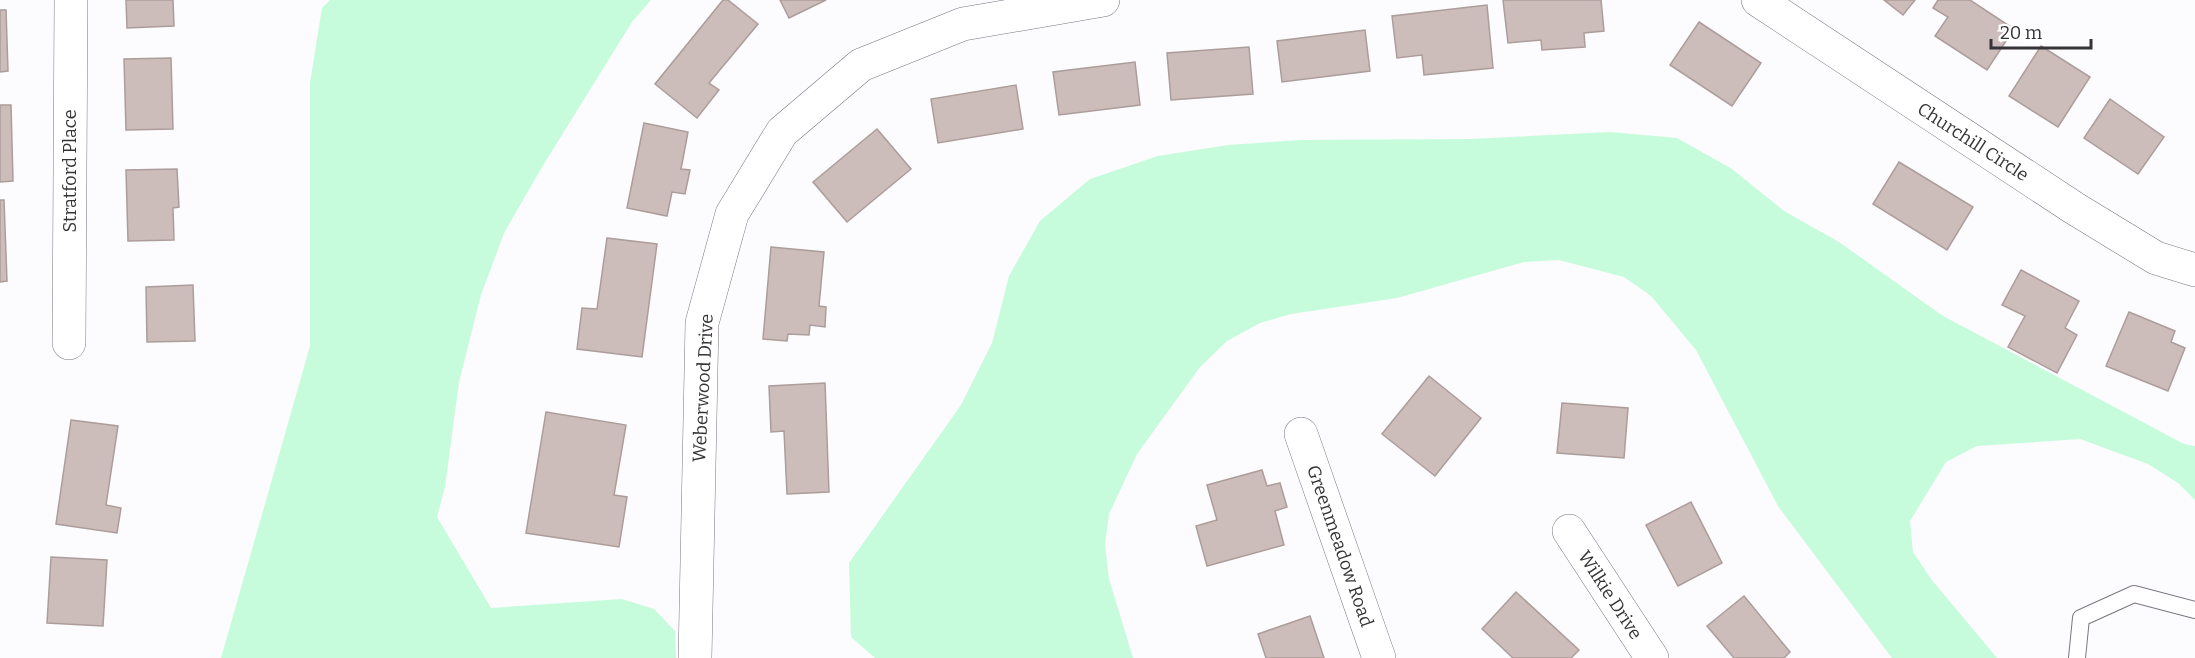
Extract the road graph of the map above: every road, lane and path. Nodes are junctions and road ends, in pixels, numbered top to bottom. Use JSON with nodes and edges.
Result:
{"nodes":[{"id":1,"x":71,"y":0,"type":"edge"},
{"id":2,"x":1103,"y":0,"type":"edge"},
{"id":3,"x":1758,"y":0,"type":"edge"},
{"id":4,"x":2195,"y":270,"type":"edge"},
{"id":5,"x":69,"y":343,"type":"dead end"},
{"id":6,"x":1301,"y":434,"type":"dead end"},
{"id":7,"x":1569,"y":531,"type":"dead end"},
{"id":8,"x":2195,"y":610,"type":"edge"},
{"id":9,"x":695,"y":658,"type":"edge"},
{"id":10,"x":1379,"y":658,"type":"edge"},
{"id":11,"x":1652,"y":658,"type":"edge"},
{"id":12,"x":2077,"y":658,"type":"edge"}],
"edges":[{"from":1,"to":5,"type":"street","name":"Stratford Place"},
{"from":2,"to":9,"type":"street","name":"Weberwood Drive"},
{"from":3,"to":4,"type":"street","name":"Churchill Circle"},
{"from":6,"to":10,"type":"street","name":"Greenmeadow Road"},
{"from":7,"to":11,"type":"street","name":"Wilkie Drive"},
{"from":8,"to":12,"type":"lane"}]}
